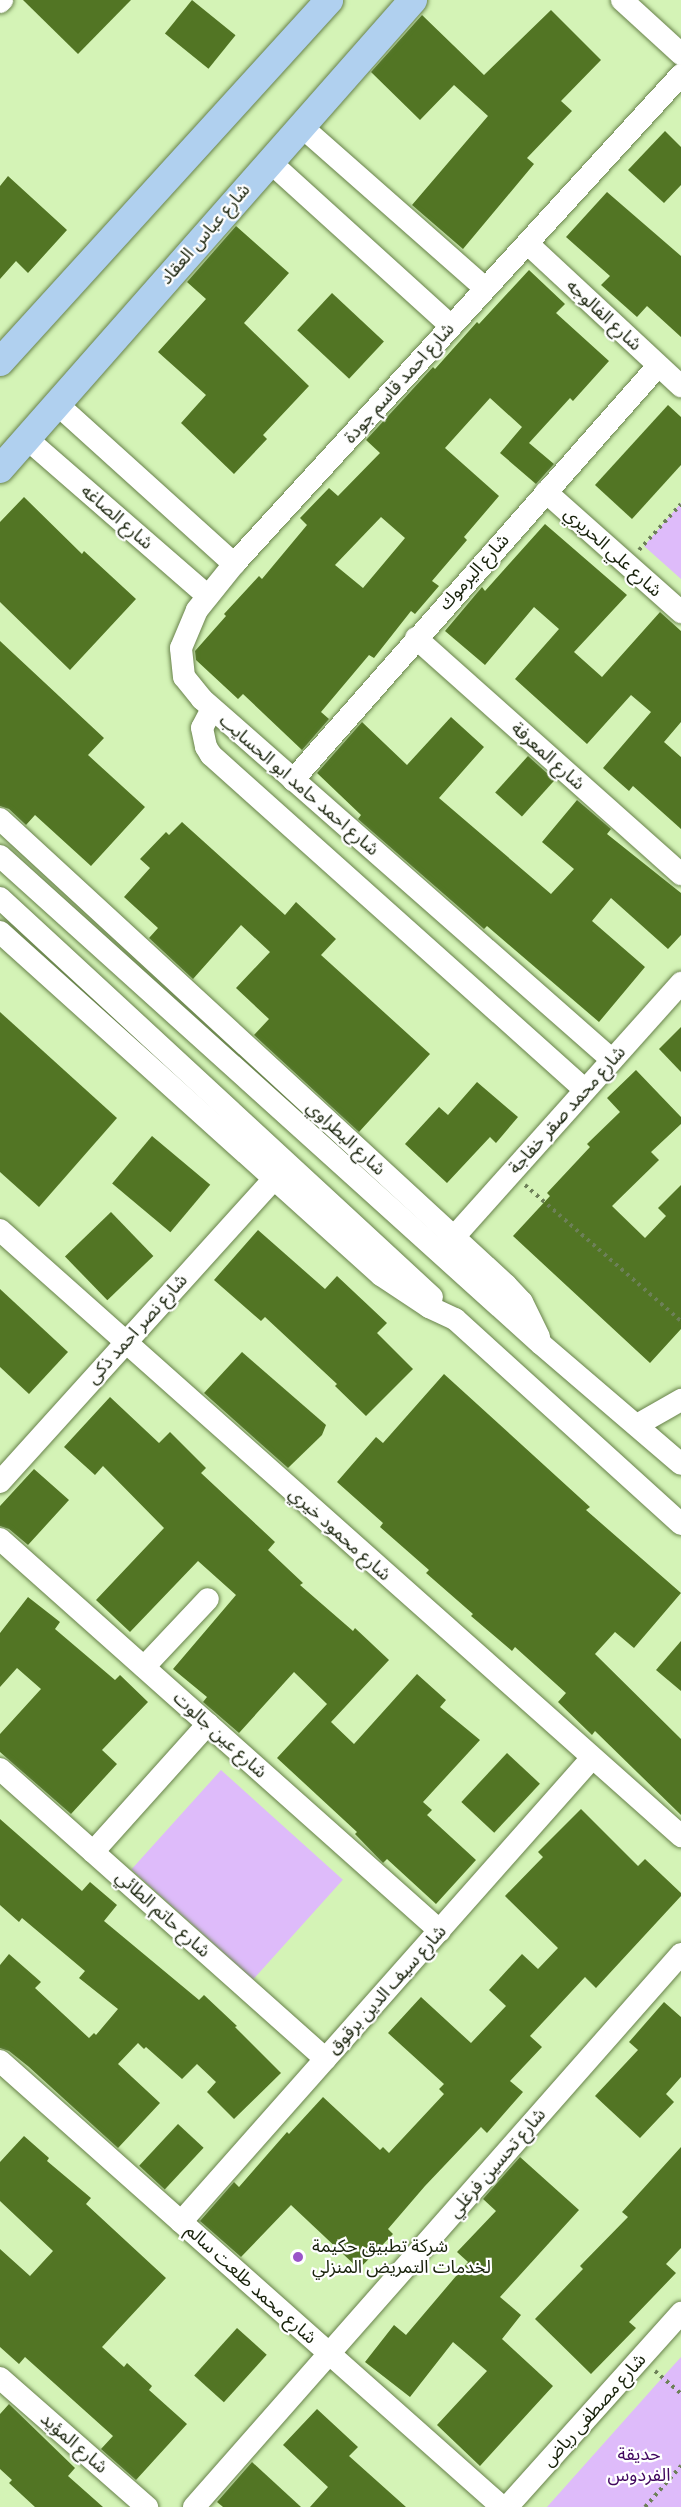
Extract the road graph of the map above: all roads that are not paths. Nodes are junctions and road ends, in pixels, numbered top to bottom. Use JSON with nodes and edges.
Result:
{"nodes":[{"id":1,"x":329,"y":0,"type":"edge"},
{"id":2,"x":413,"y":0,"type":"edge"},
{"id":3,"x":622,"y":0,"type":"edge"},
{"id":4,"x":681,"y":54,"type":"edge"},
{"id":5,"x":676,"y":91,"type":"edge"},
{"id":6,"x":301,"y":126,"type":"junction"},
{"id":7,"x":269,"y":161,"type":"junction"},
{"id":8,"x":528,"y":244,"type":"junction"},
{"id":9,"x":485,"y":288,"type":"junction"},
{"id":10,"x":451,"y":326,"type":"junction"},
{"id":11,"x":0,"y":362,"type":"edge"},
{"id":12,"x":658,"y":366,"type":"junction"},
{"id":13,"x":681,"y":386,"type":"edge"},
{"id":14,"x":57,"y":404,"type":"junction"},
{"id":15,"x":26,"y":438,"type":"junction"},
{"id":16,"x":0,"y":469,"type":"edge"},
{"id":17,"x":546,"y":492,"type":"junction"},
{"id":18,"x":234,"y":564,"type":"junction"},
{"id":19,"x":208,"y":596,"type":"junction"},
{"id":20,"x":681,"y":612,"type":"edge"},
{"id":21,"x":416,"y":638,"type":"junction"},
{"id":22,"x":212,"y":709,"type":"junction"},
{"id":23,"x":293,"y":780,"type":"junction"},
{"id":24,"x":0,"y":819,"type":"edge"},
{"id":25,"x":0,"y":856,"type":"edge"},
{"id":26,"x":681,"y":874,"type":"edge"},
{"id":27,"x":0,"y":898,"type":"edge"},
{"id":28,"x":0,"y":932,"type":"edge"},
{"id":29,"x":681,"y":983,"type":"edge"},
{"id":30,"x":611,"y":1059,"type":"junction"},
{"id":31,"x":584,"y":1089,"type":"junction"},
{"id":32,"x":275,"y":1178,"type":"junction"},
{"id":33,"x":0,"y":1230,"type":"edge"},
{"id":34,"x":454,"y":1237,"type":"junction"},
{"id":35,"x":455,"y":1319,"type":"junction"},
{"id":36,"x":125,"y":1343,"type":"junction"},
{"id":37,"x":541,"y":1344,"type":"junction"},
{"id":38,"x":681,"y":1400,"type":"edge"},
{"id":39,"x":637,"y":1425,"type":"junction"},
{"id":40,"x":681,"y":1464,"type":"edge"},
{"id":41,"x":0,"y":1482,"type":"edge"},
{"id":42,"x":681,"y":1524,"type":"edge"},
{"id":43,"x":0,"y":1539,"type":"edge"},
{"id":44,"x":208,"y":1599,"type":"dead end"},
{"id":45,"x":144,"y":1667,"type":"junction"},
{"id":46,"x":208,"y":1724,"type":"junction"},
{"id":47,"x":592,"y":1758,"type":"junction"},
{"id":48,"x":0,"y":1769,"type":"edge"},
{"id":49,"x":681,"y":1836,"type":"edge"},
{"id":50,"x":93,"y":1852,"type":"junction"},
{"id":51,"x":440,"y":1931,"type":"junction"},
{"id":52,"x":681,"y":1954,"type":"edge"},
{"id":53,"x":326,"y":2059,"type":"junction"},
{"id":54,"x":0,"y":2061,"type":"edge"},
{"id":55,"x":181,"y":2222,"type":"junction"},
{"id":56,"x":681,"y":2313,"type":"edge"},
{"id":57,"x":330,"y":2354,"type":"junction"},
{"id":58,"x":0,"y":2378,"type":"edge"},
{"id":59,"x":147,"y":2507,"type":"edge"},
{"id":60,"x":194,"y":2507,"type":"edge"},
{"id":61,"x":501,"y":2507,"type":"edge"},
{"id":62,"x":507,"y":2507,"type":"edge"}],
"edges":[{"from":1,"to":11,"type":"main road"},
{"from":2,"to":6,"type":"main road","name":"شارع عباس العقاد"},
{"from":3,"to":4,"type":"street"},
{"from":5,"to":8,"type":"street","name":"شارع احمد قاسم جودة"},
{"from":6,"to":7,"type":"main road","name":"شارع عباس العقاد"},
{"from":6,"to":9,"type":"street"},
{"from":7,"to":10,"type":"street"},
{"from":7,"to":14,"type":"main road","name":"شارع عباس العقاد"},
{"from":8,"to":9,"type":"street","name":"شارع احمد قاسم جودة"},
{"from":8,"to":12,"type":"street","name":"شارع الفالوجه"},
{"from":9,"to":10,"type":"street","name":"شارع احمد قاسم جودة"},
{"from":10,"to":18,"type":"street","name":"شارع احمد قاسم جودة"},
{"from":12,"to":13,"type":"street","name":"شارع الفالوجه"},
{"from":12,"to":17,"type":"street","name":"شارع اليرموك"},
{"from":14,"to":15,"type":"main road","name":"شارع عباس العقاد"},
{"from":14,"to":18,"type":"street"},
{"from":15,"to":16,"type":"main road","name":"شارع عباس العقاد"},
{"from":15,"to":19,"type":"street","name":"شارع الصاغه"},
{"from":17,"to":20,"type":"street","name":"شارع علي الحريري"},
{"from":17,"to":21,"type":"street","name":"شارع اليرموك"},
{"from":18,"to":19,"type":"street","name":"شارع احمد قاسم جودة"},
{"from":19,"to":22,"type":"street","name":"شارع احمد قاسم جودة"},
{"from":21,"to":23,"type":"street","name":"شارع اليرموك"},
{"from":21,"to":26,"type":"street","name":"شارع المعرفة"},
{"from":22,"to":23,"type":"street","name":"شارع احمد حامد ابو الحسايب"},
{"from":22,"to":31,"type":"street","name":"شارع احمد حامد ابو الحسايب"},
{"from":23,"to":30,"type":"street","name":"شارع احمد حامد ابو الحسايب"},
{"from":24,"to":34,"type":"street","name":"شارع البطراوي"},
{"from":25,"to":37,"type":"street"},
{"from":27,"to":35,"type":"street"},
{"from":28,"to":32,"type":"street"},
{"from":29,"to":30,"type":"street","name":"شارع محمد صقر خفاجة"},
{"from":30,"to":31,"type":"street","name":"شارع محمد صقر خفاجة"},
{"from":31,"to":34,"type":"street","name":"شارع محمد صقر خفاجة"},
{"from":32,"to":35,"type":"street"},
{"from":32,"to":36,"type":"street","name":"شارع نصر احمد ذكى"},
{"from":33,"to":36,"type":"street","name":"شارع محمود خيري"},
{"from":34,"to":37,"type":"street","name":"شارع البطراوي"},
{"from":35,"to":42,"type":"street"},
{"from":36,"to":41,"type":"street","name":"شارع نصر احمد ذكى"},
{"from":36,"to":47,"type":"street","name":"شارع محمود خيري"},
{"from":37,"to":39,"type":"street","name":"شارع البطراوي"},
{"from":38,"to":39,"type":"street"},
{"from":39,"to":40,"type":"street","name":"شارع البطراوي"},
{"from":43,"to":45,"type":"street","name":"شارع عين جالوت"},
{"from":44,"to":45,"type":"street"},
{"from":45,"to":46,"type":"street","name":"شارع عين جالوت"},
{"from":46,"to":50,"type":"street"},
{"from":46,"to":51,"type":"street","name":"شارع عين جالوت"},
{"from":47,"to":49,"type":"street","name":"شارع محمود خيري"},
{"from":47,"to":51,"type":"street","name":"شارع سيف الدين برقوق"},
{"from":48,"to":50,"type":"street","name":"شارع حاتم الطائي"},
{"from":50,"to":53,"type":"street","name":"شارع حاتم الطائي"},
{"from":51,"to":53,"type":"street","name":"شارع سيف الدين برقوق"},
{"from":52,"to":57,"type":"street","name":"شارع تحسين فرغلي"},
{"from":53,"to":55,"type":"street","name":"شارع سيف الدين برقوق"},
{"from":54,"to":55,"type":"street","name":"شارع محمد طلعت سالم"},
{"from":55,"to":57,"type":"street","name":"شارع محمد طلعت سالم"},
{"from":56,"to":62,"type":"street","name":"شارع مصطفى رياض"},
{"from":57,"to":60,"type":"street","name":"شارع تحسين فرغلي"},
{"from":57,"to":61,"type":"street","name":"شارع محمد طلعت سالم"},
{"from":58,"to":59,"type":"street","name":"شارع المؤيد"}]}
